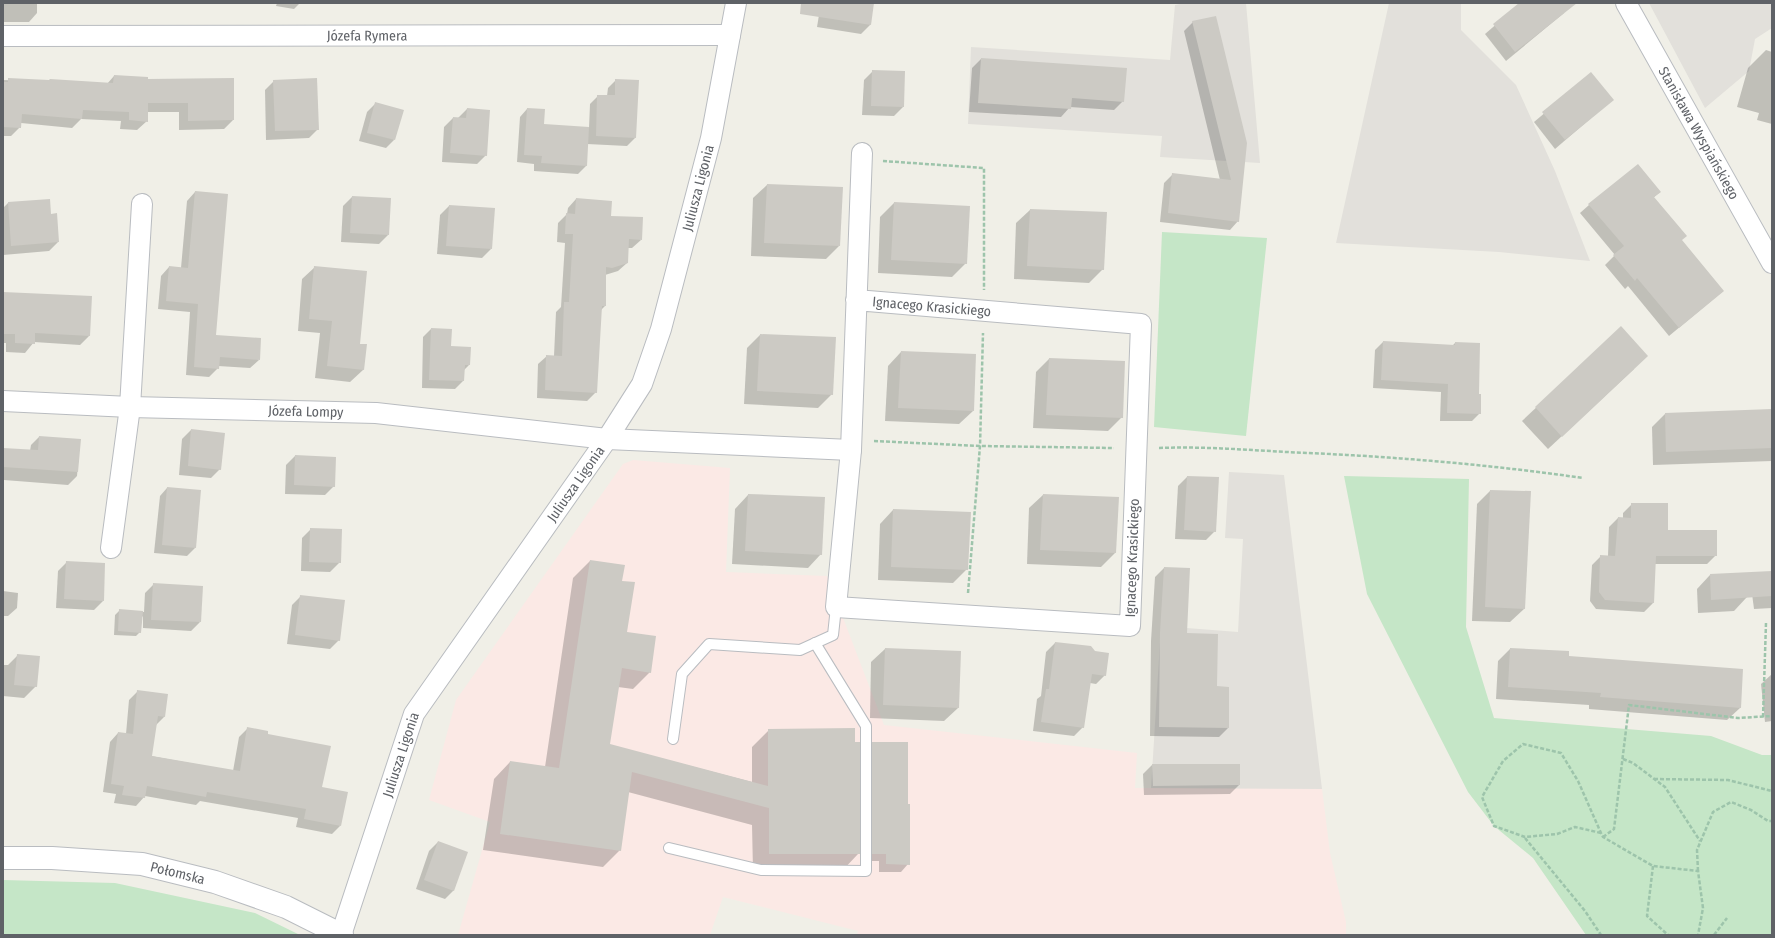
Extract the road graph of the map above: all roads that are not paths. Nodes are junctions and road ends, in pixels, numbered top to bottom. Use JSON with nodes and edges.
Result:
{"nodes":[{"id":1,"x":736,"y":3,"type":"edge"},
{"id":2,"x":1626,"y":3,"type":"edge"},
{"id":3,"x":730,"y":35,"type":"junction"},
{"id":4,"x":3,"y":36,"type":"edge"},
{"id":5,"x":862,"y":156,"type":"road end"},
{"id":6,"x":142,"y":204,"type":"dead end"},
{"id":7,"x":1772,"y":263,"type":"edge"},
{"id":8,"x":856,"y":300,"type":"junction"},
{"id":9,"x":3,"y":401,"type":"edge"},
{"id":10,"x":130,"y":407,"type":"junction"},
{"id":11,"x":607,"y":439,"type":"junction"},
{"id":12,"x":851,"y":445,"type":"junction"},
{"id":13,"x":111,"y":548,"type":"dead end"},
{"id":14,"x":836,"y":607,"type":"junction"},
{"id":15,"x":815,"y":643,"type":"junction"},
{"id":16,"x":673,"y":739,"type":"dead end"},
{"id":17,"x":669,"y":848,"type":"dead end"},
{"id":18,"x":3,"y":858,"type":"edge"},
{"id":19,"x":341,"y":935,"type":"edge"}],
"edges":[{"from":1,"to":3,"type":"street","name":"Juliusza Ligonia"},
{"from":2,"to":7,"type":"street","name":"Stanisława Wyspiańskiego"},
{"from":3,"to":4,"type":"street","name":"Józefa Rymera"},
{"from":3,"to":11,"type":"street","name":"Juliusza Ligonia"},
{"from":5,"to":8,"type":"street","name":"Ignacego Krasickiego"},
{"from":6,"to":10,"type":"street"},
{"from":8,"to":12,"type":"street","name":"Ignacego Krasickiego"},
{"from":8,"to":14,"type":"street","name":"Ignacego Krasickiego"},
{"from":9,"to":10,"type":"street","name":"Józefa Lompy"},
{"from":10,"to":11,"type":"street","name":"Józefa Lompy"},
{"from":10,"to":13,"type":"street"},
{"from":11,"to":12,"type":"street"},
{"from":11,"to":19,"type":"street","name":"Juliusza Ligonia"},
{"from":12,"to":14,"type":"street","name":"Ignacego Krasickiego"},
{"from":14,"to":15,"type":"lane"},
{"from":15,"to":16,"type":"lane"},
{"from":15,"to":17,"type":"lane"},
{"from":18,"to":19,"type":"street","name":"Połomska"}]}
